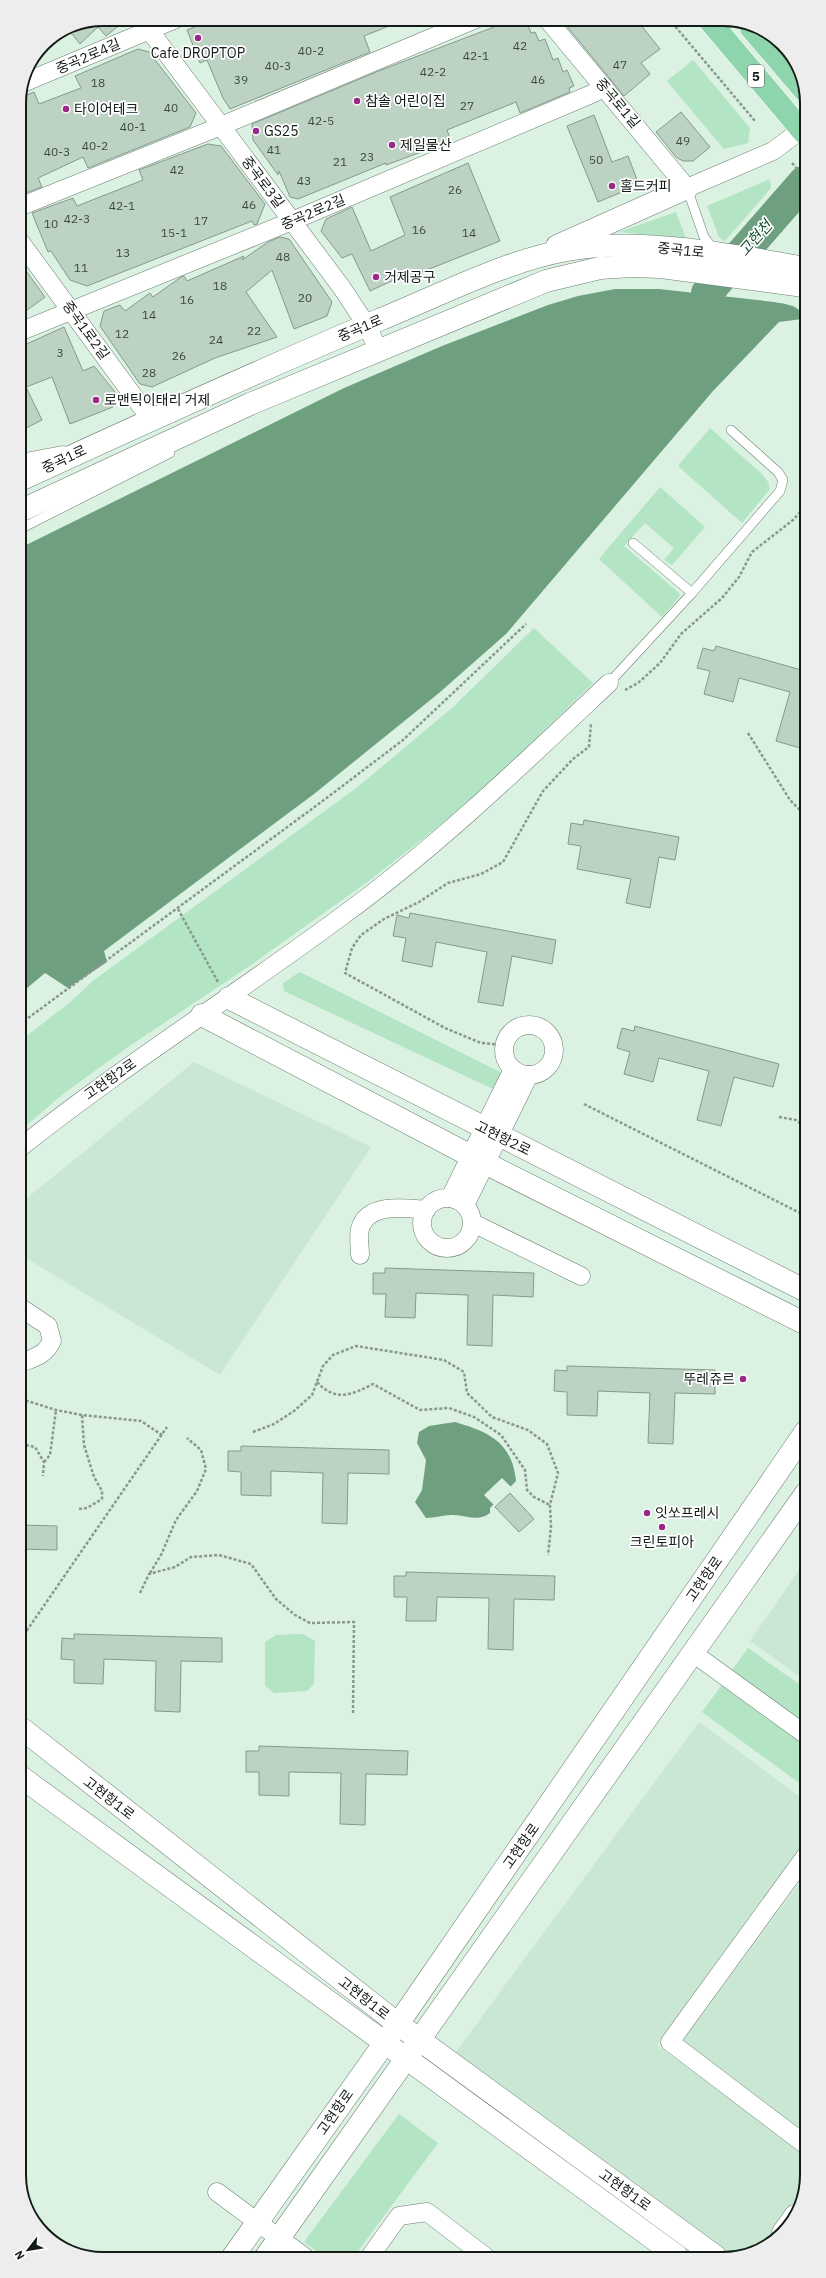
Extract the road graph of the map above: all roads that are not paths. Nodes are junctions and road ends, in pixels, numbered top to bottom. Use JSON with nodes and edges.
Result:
{"nodes":[{"id":1,"x":143,"y":26,"type":"edge"},
{"id":2,"x":146,"y":26,"type":"edge"},
{"id":3,"x":459,"y":26,"type":"edge"},
{"id":4,"x":553,"y":26,"type":"edge"},
{"id":5,"x":714,"y":26,"type":"edge"},
{"id":6,"x":756,"y":34,"type":"edge"},
{"id":7,"x":30,"y":80,"type":"edge"},
{"id":8,"x":796,"y":81,"type":"edge"},
{"id":9,"x":604,"y":87,"type":"junction"},
{"id":10,"x":221,"y":126,"type":"junction"},
{"id":11,"x":800,"y":127,"type":"edge"},
{"id":12,"x":800,"y":133,"type":"edge"},
{"id":13,"x":687,"y":188,"type":"junction"},
{"id":14,"x":26,"y":204,"type":"edge"},
{"id":15,"x":292,"y":221,"type":"junction"},
{"id":16,"x":26,"y":249,"type":"edge"},
{"id":17,"x":718,"y":254,"type":"junction"},
{"id":18,"x":536,"y":258,"type":"junction"},
{"id":19,"x":800,"y":267,"type":"edge"},
{"id":20,"x":800,"y":285,"type":"edge"},
{"id":21,"x":71,"y":310,"type":"junction"},
{"id":22,"x":367,"y":326,"type":"junction"},
{"id":23,"x":26,"y":329,"type":"edge"},
{"id":24,"x":378,"y":349,"type":"junction"},
{"id":25,"x":226,"y":415,"type":"junction"},
{"id":26,"x":151,"y":420,"type":"junction"},
{"id":27,"x":731,"y":430,"type":"dead end"},
{"id":28,"x":79,"y":452,"type":"junction"},
{"id":29,"x":26,"y":462,"type":"edge"},
{"id":30,"x":26,"y":477,"type":"edge"},
{"id":31,"x":26,"y":508,"type":"edge"},
{"id":32,"x":26,"y":526,"type":"edge"},
{"id":33,"x":633,"y":543,"type":"dead end"},
{"id":34,"x":692,"y":594,"type":"junction"},
{"id":35,"x":615,"y":688,"type":"joint"},
{"id":36,"x":224,"y":992,"type":"junction"},
{"id":37,"x":202,"y":1015,"type":"junction"},
{"id":38,"x":521,"y":1072,"type":"junction"},
{"id":39,"x":492,"y":1132,"type":"junction"},
{"id":40,"x":26,"y":1143,"type":"edge"},
{"id":41,"x":479,"y":1159,"type":"junction"},
{"id":42,"x":458,"y":1202,"type":"junction"},
{"id":43,"x":426,"y":1210,"type":"junction"},
{"id":44,"x":473,"y":1223,"type":"junction"},
{"id":45,"x":360,"y":1255,"type":"dead end"},
{"id":46,"x":581,"y":1276,"type":"dead end"},
{"id":47,"x":800,"y":1288,"type":"edge"},
{"id":48,"x":26,"y":1311,"type":"edge"},
{"id":49,"x":800,"y":1321,"type":"edge"},
{"id":50,"x":26,"y":1361,"type":"edge"},
{"id":51,"x":800,"y":1440,"type":"edge"},
{"id":52,"x":800,"y":1501,"type":"edge"},
{"id":53,"x":693,"y":1653,"type":"junction"},
{"id":54,"x":800,"y":1731,"type":"edge"},
{"id":55,"x":26,"y":1732,"type":"edge"},
{"id":56,"x":26,"y":1781,"type":"edge"},
{"id":57,"x":800,"y":1862,"type":"edge"},
{"id":58,"x":398,"y":2024,"type":"junction"},
{"id":59,"x":418,"y":2039,"type":"junction"},
{"id":60,"x":384,"y":2042,"type":"junction"},
{"id":61,"x":406,"y":2059,"type":"junction"},
{"id":62,"x":800,"y":2141,"type":"edge"},
{"id":63,"x":217,"y":2192,"type":"dead end"},
{"id":64,"x":257,"y":2223,"type":"junction"},
{"id":65,"x":279,"y":2239,"type":"junction"},
{"id":66,"x":236,"y":2252,"type":"edge"},
{"id":67,"x":269,"y":2252,"type":"edge"},
{"id":68,"x":297,"y":2252,"type":"edge"},
{"id":69,"x":372,"y":2252,"type":"edge"},
{"id":70,"x":479,"y":2252,"type":"edge"},
{"id":71,"x":671,"y":2252,"type":"edge"},
{"id":72,"x":710,"y":2252,"type":"edge"}],
"edges":[{"from":1,"to":7,"type":"street","name":"중곡2로4길"},
{"from":2,"to":10,"type":"street","name":"중곡로3길"},
{"from":3,"to":10,"type":"street"},
{"from":4,"to":9,"type":"street","name":"중곡로1길"},
{"from":5,"to":11,"type":"main road","number":"5"},
{"from":6,"to":8,"type":"main road","number":"5"},
{"from":9,"to":13,"type":"street","name":"중곡로1길"},
{"from":9,"to":15,"type":"street","name":"중곡2로2길"},
{"from":10,"to":14,"type":"street"},
{"from":10,"to":15,"type":"street","name":"중곡로3길"},
{"from":12,"to":13,"type":"street"},
{"from":13,"to":17,"type":"lane"},
{"from":13,"to":18,"type":"street"},
{"from":15,"to":21,"type":"street","name":"중곡2로2길"},
{"from":15,"to":22,"type":"street","name":"중곡로3길"},
{"from":16,"to":21,"type":"street","name":"중곡1로2길"},
{"from":17,"to":18,"type":"street","name":"중곡1로"},
{"from":17,"to":19,"type":"street","name":"중곡1로"},
{"from":18,"to":22,"type":"street","name":"중곡1로"},
{"from":20,"to":24,"type":"street","name":"중곡1로"},
{"from":21,"to":23,"type":"street","name":"중곡2로2길"},
{"from":21,"to":26,"type":"street","name":"중곡1로2길"},
{"from":22,"to":24,"type":"street","name":"중곡로3길"},
{"from":22,"to":26,"type":"street","name":"중곡1로"},
{"from":24,"to":25,"type":"street","name":"중곡1로"},
{"from":25,"to":31,"type":"street","name":"중곡1로"},
{"from":25,"to":32,"type":"lane"},
{"from":26,"to":28,"type":"street","name":"중곡1로"},
{"from":27,"to":34,"type":"lane"},
{"from":28,"to":29,"type":"street"},
{"from":28,"to":30,"type":"street","name":"중곡1로"},
{"from":33,"to":34,"type":"lane"},
{"from":34,"to":35,"type":"lane"},
{"from":35,"to":36,"type":"street"},
{"from":36,"to":37,"type":"street","name":"고현항2로"},
{"from":36,"to":39,"type":"street","name":"고현항2로"},
{"from":37,"to":40,"type":"street","name":"고현항2로"},
{"from":37,"to":41,"type":"street"},
{"from":38,"to":38,"type":"street"},
{"from":38,"to":39,"type":"street"},
{"from":39,"to":41,"type":"street"},
{"from":39,"to":47,"type":"street","name":"고현항2로"},
{"from":41,"to":42,"type":"street"},
{"from":41,"to":49,"type":"street"},
{"from":42,"to":43,"type":"street"},
{"from":42,"to":44,"type":"street"},
{"from":43,"to":44,"type":"street"},
{"from":43,"to":45,"type":"street"},
{"from":44,"to":46,"type":"street"},
{"from":48,"to":50,"type":"street"},
{"from":51,"to":58,"type":"street","name":"고현항로"},
{"from":52,"to":53,"type":"street","name":"고현항로"},
{"from":53,"to":54,"type":"street"},
{"from":53,"to":59,"type":"street","name":"고현항로"},
{"from":55,"to":58,"type":"street","name":"고현항1로"},
{"from":56,"to":60,"type":"street","name":"고현항1로"},
{"from":57,"to":62,"type":"street"},
{"from":58,"to":59,"type":"street","name":"고현항1로"},
{"from":58,"to":60,"type":"street","name":"고현항로"},
{"from":59,"to":61,"type":"street","name":"고현항로"},
{"from":59,"to":72,"type":"street","name":"고현항1로"},
{"from":60,"to":61,"type":"street","name":"고현항1로"},
{"from":60,"to":64,"type":"street","name":"고현항로"},
{"from":61,"to":65,"type":"street","name":"고현항로"},
{"from":61,"to":71,"type":"street","name":"고현항1로"},
{"from":63,"to":64,"type":"street"},
{"from":64,"to":65,"type":"street"},
{"from":64,"to":66,"type":"street","name":"고현항로"},
{"from":65,"to":67,"type":"street","name":"고현항로"},
{"from":65,"to":68,"type":"street"},
{"from":69,"to":70,"type":"street"}]}
